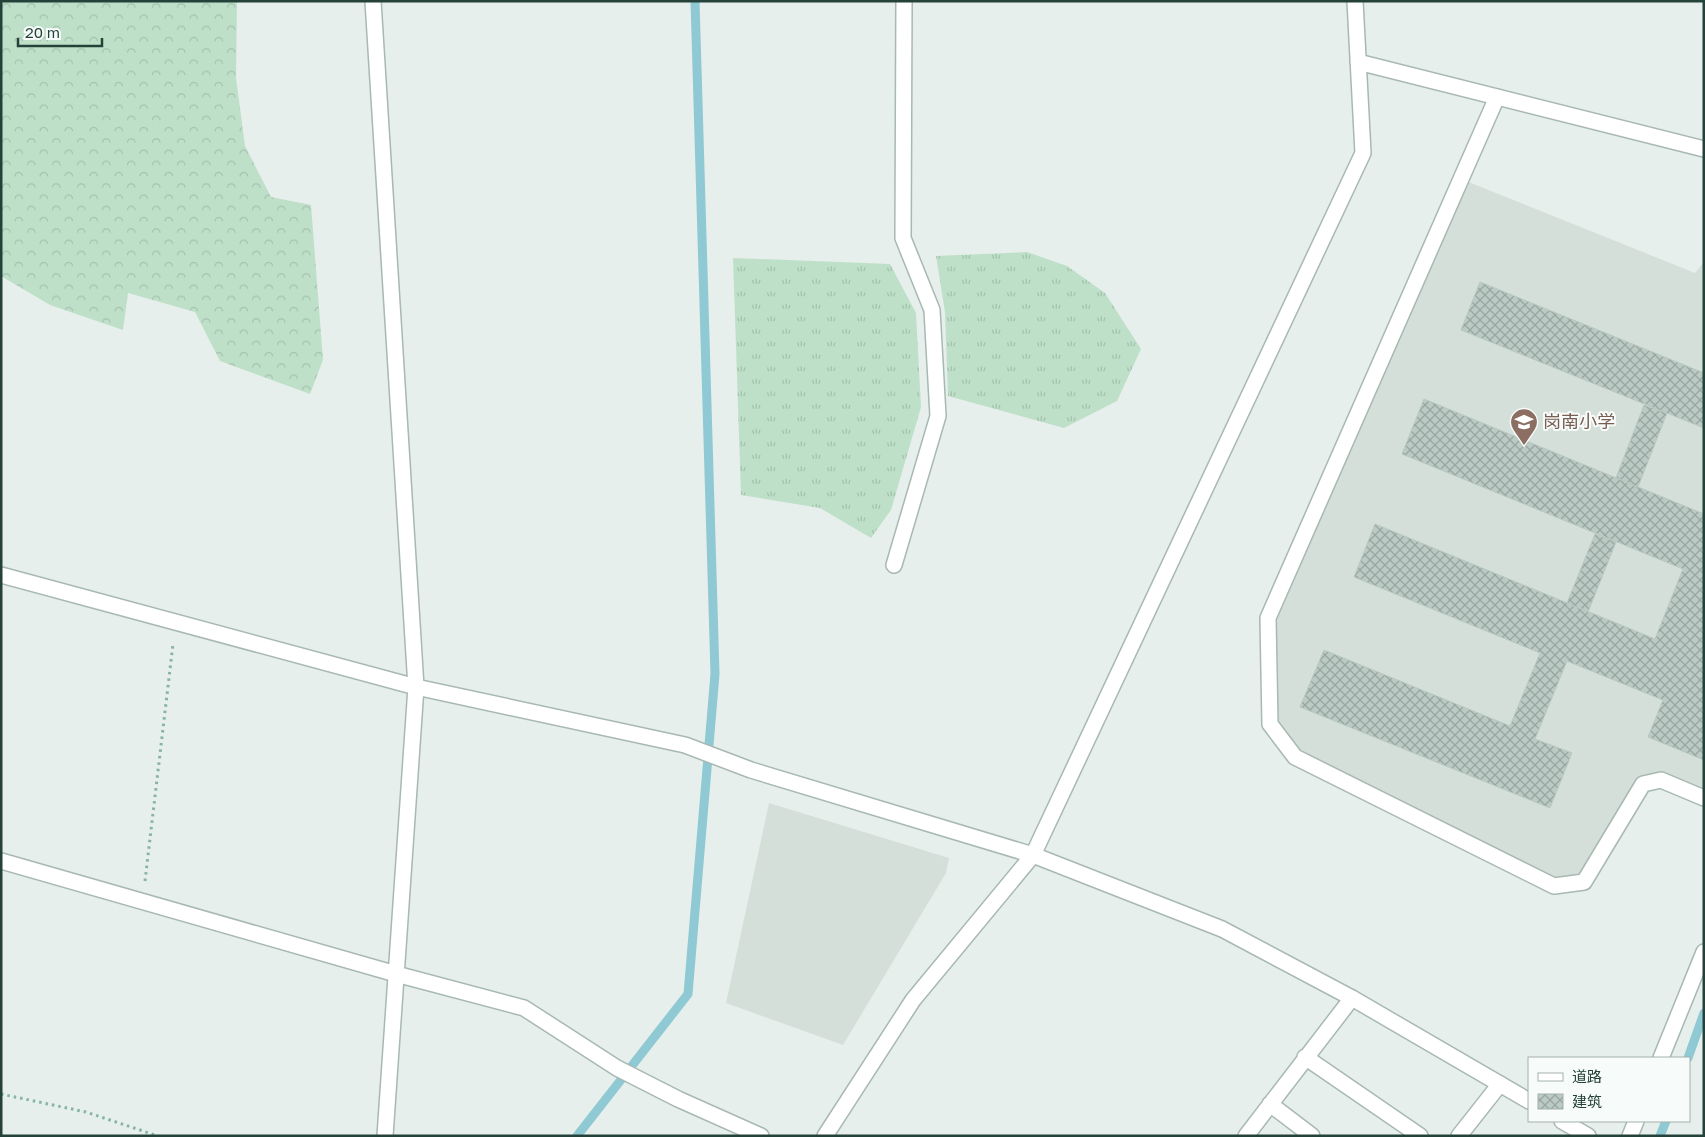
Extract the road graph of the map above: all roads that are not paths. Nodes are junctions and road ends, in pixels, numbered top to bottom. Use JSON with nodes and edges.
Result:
{"nodes":[{"id":1,"x":373,"y":1,"type":"edge"},
{"id":2,"x":904,"y":1,"type":"edge"},
{"id":3,"x":1355,"y":1,"type":"edge"},
{"id":4,"x":1358,"y":62,"type":"junction"},
{"id":5,"x":1497,"y":97,"type":"junction"},
{"id":6,"x":1704,"y":149,"type":"edge"},
{"id":7,"x":894,"y":565,"type":"dead end"},
{"id":8,"x":1,"y":574,"type":"edge"},
{"id":9,"x":416,"y":688,"type":"junction"},
{"id":10,"x":1704,"y":798,"type":"edge"},
{"id":11,"x":1033,"y":855,"type":"junction"},
{"id":12,"x":1,"y":861,"type":"edge"},
{"id":13,"x":1704,"y":952,"type":"edge"},
{"id":14,"x":396,"y":974,"type":"junction"},
{"id":15,"x":1352,"y":998,"type":"junction"},
{"id":16,"x":1305,"y":1057,"type":"junction"},
{"id":17,"x":1662,"y":1057,"type":"edge"},
{"id":18,"x":1500,"y":1084,"type":"junction"},
{"id":19,"x":1528,"y":1101,"type":"edge"},
{"id":20,"x":1270,"y":1104,"type":"junction"},
{"id":21,"x":1564,"y":1122,"type":"edge"},
{"id":22,"x":1636,"y":1122,"type":"edge"},
{"id":23,"x":385,"y":1136,"type":"edge"},
{"id":24,"x":760,"y":1136,"type":"edge"},
{"id":25,"x":825,"y":1136,"type":"edge"},
{"id":26,"x":1246,"y":1136,"type":"edge"},
{"id":27,"x":1312,"y":1136,"type":"edge"},
{"id":28,"x":1420,"y":1136,"type":"edge"},
{"id":29,"x":1460,"y":1136,"type":"edge"},
{"id":30,"x":1588,"y":1136,"type":"edge"},
{"id":31,"x":1630,"y":1136,"type":"edge"}],
"edges":[{"from":1,"to":9,"type":"street"},
{"from":2,"to":7,"type":"street"},
{"from":3,"to":4,"type":"street"},
{"from":4,"to":5,"type":"street"},
{"from":4,"to":11,"type":"street"},
{"from":5,"to":6,"type":"street"},
{"from":5,"to":10,"type":"street"},
{"from":8,"to":9,"type":"street"},
{"from":9,"to":11,"type":"street"},
{"from":9,"to":14,"type":"street"},
{"from":11,"to":15,"type":"street"},
{"from":11,"to":25,"type":"street"},
{"from":12,"to":14,"type":"street"},
{"from":13,"to":17,"type":"street"},
{"from":14,"to":23,"type":"street"},
{"from":14,"to":24,"type":"street"},
{"from":15,"to":16,"type":"street"},
{"from":15,"to":18,"type":"street"},
{"from":16,"to":20,"type":"street"},
{"from":16,"to":28,"type":"street"},
{"from":18,"to":19,"type":"street"},
{"from":18,"to":29,"type":"street"},
{"from":20,"to":26,"type":"street"},
{"from":20,"to":27,"type":"street"},
{"from":21,"to":30,"type":"street"},
{"from":22,"to":31,"type":"street"}]}
